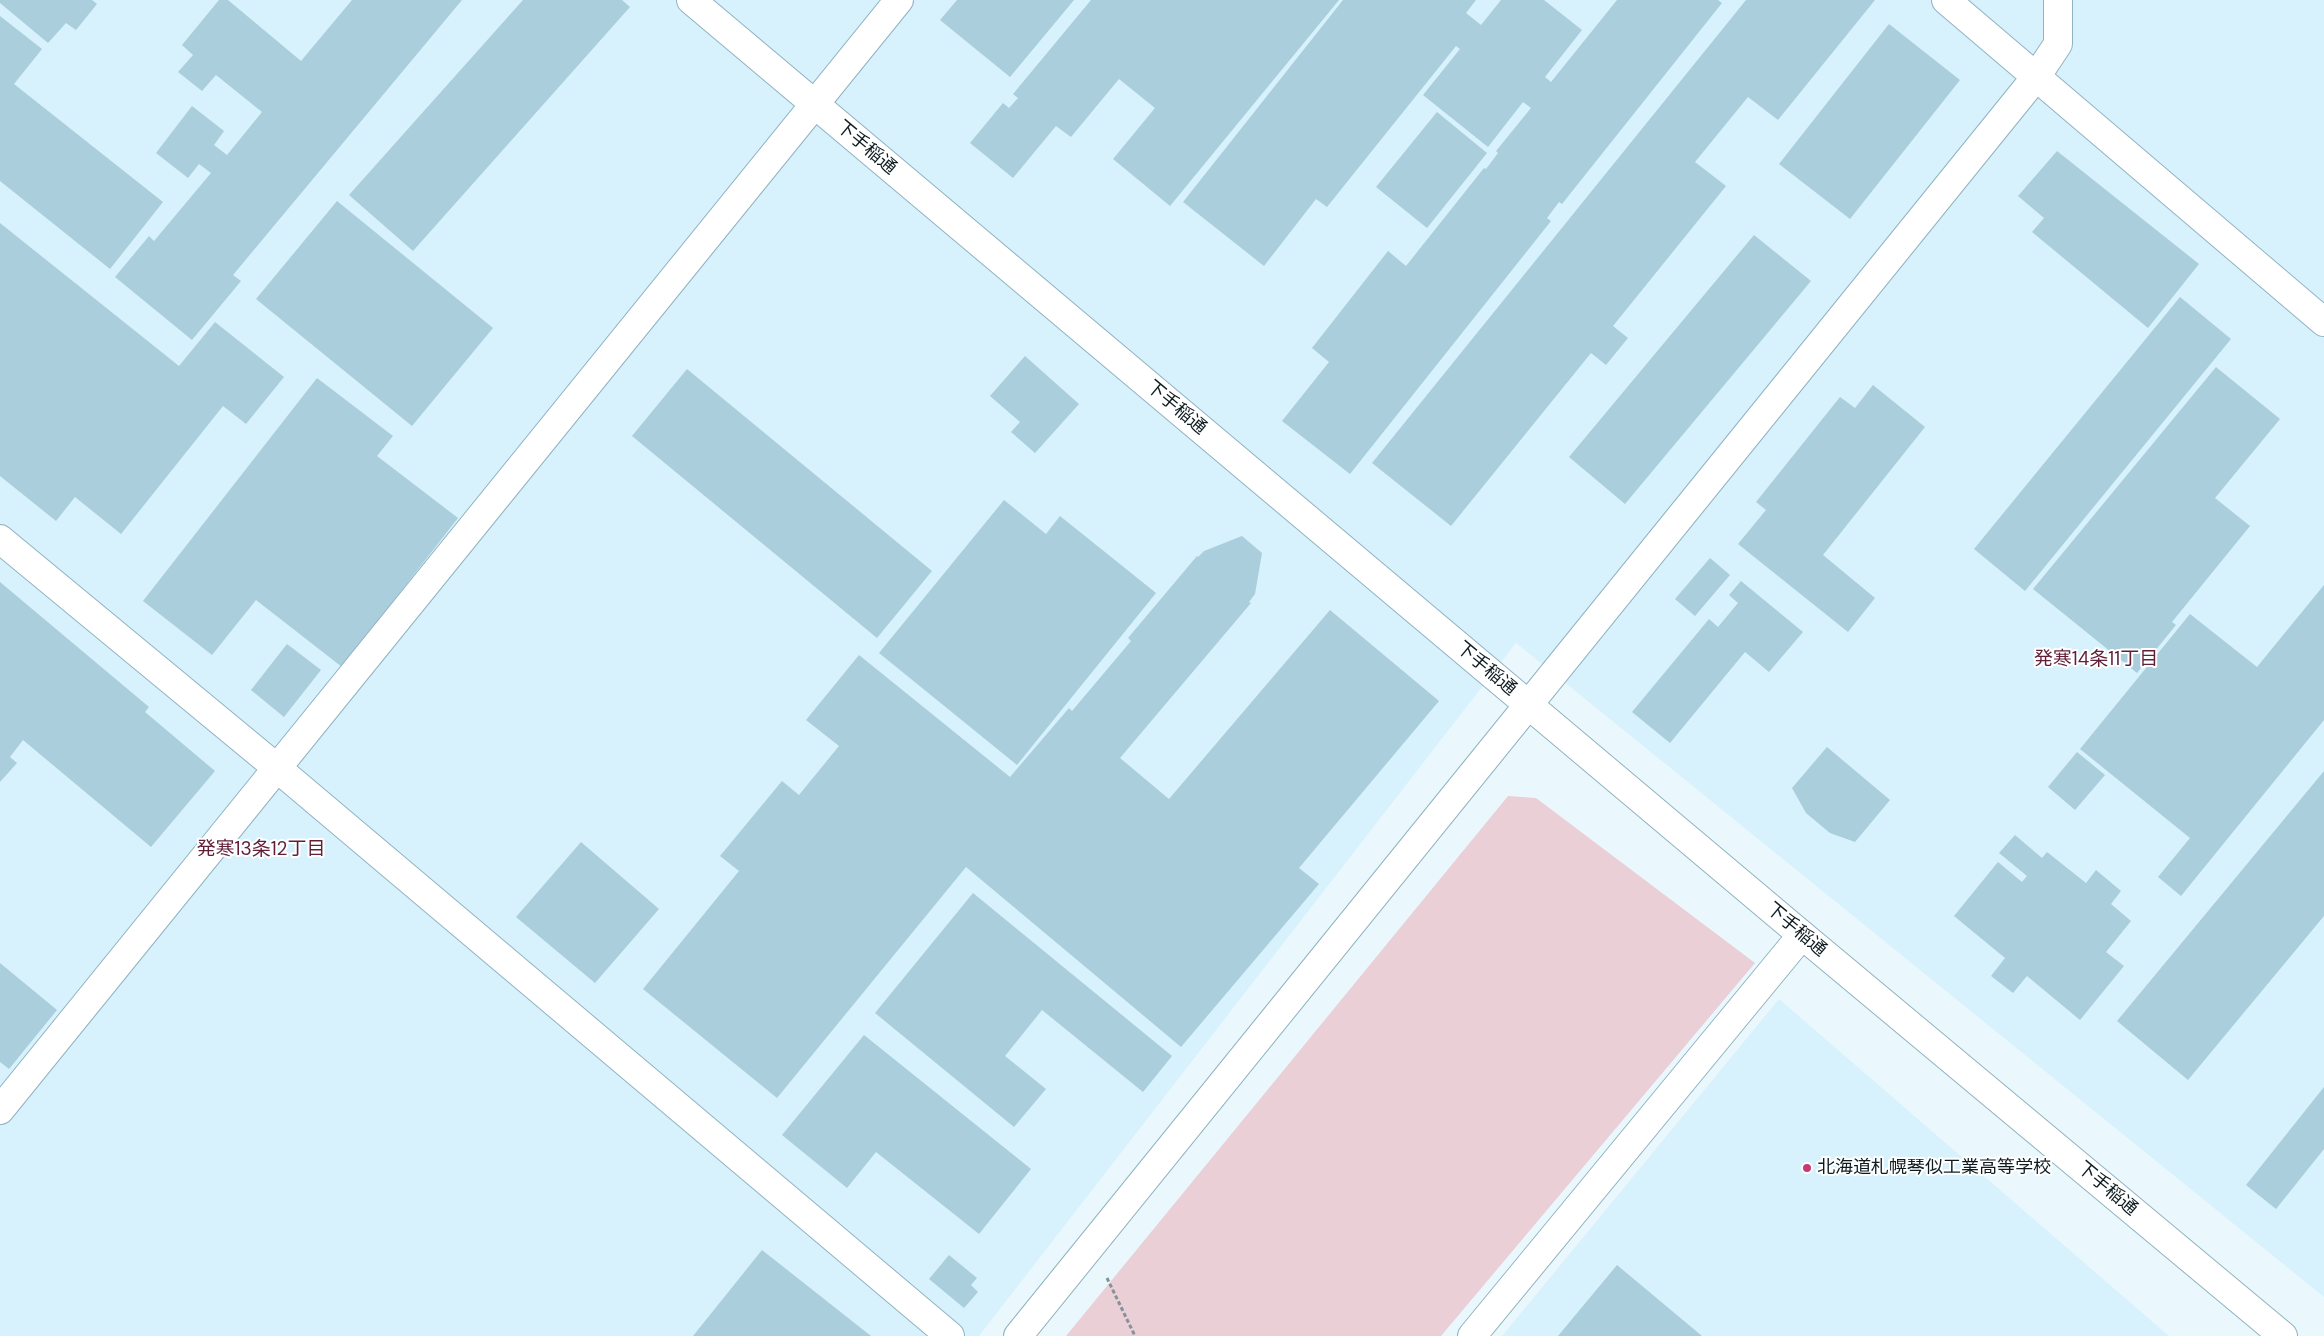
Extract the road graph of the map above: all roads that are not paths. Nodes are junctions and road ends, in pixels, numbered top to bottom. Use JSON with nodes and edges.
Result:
{"nodes":[{"id":1,"x":691,"y":0,"type":"edge"},
{"id":2,"x":899,"y":0,"type":"edge"},
{"id":3,"x":1946,"y":0,"type":"edge"},
{"id":4,"x":2058,"y":0,"type":"edge"},
{"id":5,"x":2036,"y":77,"type":"junction"},
{"id":6,"x":814,"y":104,"type":"junction"},
{"id":7,"x":2324,"y":322,"type":"edge"},
{"id":8,"x":0,"y":539,"type":"edge"},
{"id":9,"x":1529,"y":705,"type":"junction"},
{"id":10,"x":277,"y":768,"type":"junction"},
{"id":11,"x":1802,"y":935,"type":"junction"},
{"id":12,"x":0,"y":1110,"type":"edge"},
{"id":13,"x":950,"y":1336,"type":"edge"},
{"id":14,"x":1018,"y":1336,"type":"edge"},
{"id":15,"x":1472,"y":1336,"type":"edge"},
{"id":16,"x":2283,"y":1336,"type":"edge"}],
"edges":[{"from":1,"to":6,"type":"street","name":"下手稲通"},
{"from":2,"to":6,"type":"street"},
{"from":3,"to":5,"type":"street"},
{"from":4,"to":5,"type":"street"},
{"from":5,"to":7,"type":"street"},
{"from":5,"to":9,"type":"street"},
{"from":6,"to":9,"type":"street","name":"下手稲通"},
{"from":6,"to":10,"type":"street"},
{"from":8,"to":10,"type":"street"},
{"from":9,"to":11,"type":"street","name":"下手稲通"},
{"from":9,"to":14,"type":"street"},
{"from":10,"to":12,"type":"street"},
{"from":10,"to":13,"type":"street"},
{"from":11,"to":15,"type":"street"},
{"from":11,"to":16,"type":"street","name":"下手稲通"}]}
